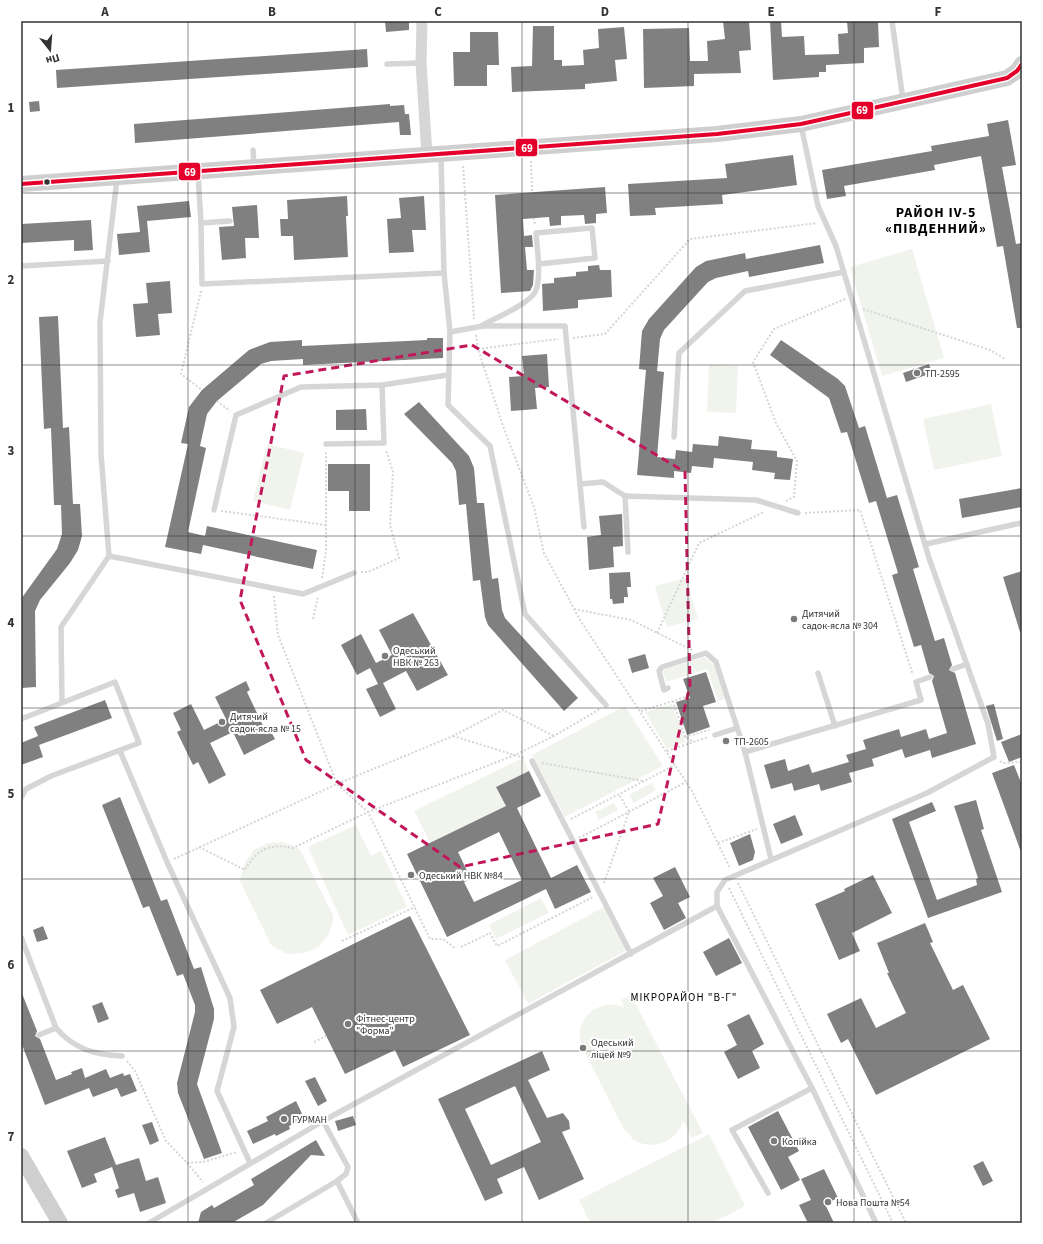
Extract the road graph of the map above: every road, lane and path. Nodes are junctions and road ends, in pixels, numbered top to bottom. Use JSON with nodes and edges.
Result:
{"nodes":[{"id":1,"x":422,"y":21,"type":"edge"},
{"id":2,"x":892,"y":21,"type":"edge"},
{"id":3,"x":421,"y":63,"type":"junction"},
{"id":4,"x":387,"y":64,"type":"dead end"},
{"id":5,"x":1022,"y":64,"type":"edge"},
{"id":6,"x":1006,"y":78,"type":"junction"},
{"id":7,"x":1022,"y":82,"type":"edge"},
{"id":8,"x":903,"y":101,"type":"junction"},
{"id":9,"x":801,"y":124,"type":"junction"},
{"id":10,"x":531,"y":148,"type":"junction"},
{"id":11,"x":253,"y":150,"type":"dead end"},
{"id":12,"x":462,"y":153,"type":"junction"},
{"id":13,"x":434,"y":155,"type":"junction"},
{"id":14,"x":254,"y":168,"type":"junction"},
{"id":15,"x":198,"y":172,"type":"junction"},
{"id":16,"x":117,"y":178,"type":"junction"},
{"id":17,"x":21,"y":184,"type":"edge"},
{"id":18,"x":532,"y":192,"type":"dead end"},
{"id":19,"x":230,"y":221,"type":"dead end"},
{"id":20,"x":826,"y":221,"type":"junction"},
{"id":21,"x":201,"y":223,"type":"junction"},
{"id":22,"x":108,"y":261,"type":"junction"},
{"id":23,"x":539,"y":264,"type":"junction"},
{"id":24,"x":21,"y":266,"type":"edge"},
{"id":25,"x":844,"y":272,"type":"junction"},
{"id":26,"x":444,"y":273,"type":"junction"},
{"id":27,"x":202,"y":284,"type":"junction"},
{"id":28,"x":852,"y":297,"type":"junction"},
{"id":29,"x":855,"y":307,"type":"junction"},
{"id":30,"x":483,"y":326,"type":"junction"},
{"id":31,"x":475,"y":328,"type":"junction"},
{"id":32,"x":450,"y":332,"type":"junction"},
{"id":33,"x":565,"y":338,"type":"junction"},
{"id":34,"x":478,"y":349,"type":"junction"},
{"id":35,"x":1005,"y":359,"type":"dead end"},
{"id":36,"x":448,"y":375,"type":"junction"},
{"id":37,"x":382,"y":385,"type":"junction"},
{"id":38,"x":202,"y":390,"type":"dead end"},
{"id":39,"x":217,"y":401,"type":"dead end"},
{"id":40,"x":236,"y":415,"type":"junction"},
{"id":41,"x":674,"y":437,"type":"dead end"},
{"id":42,"x":384,"y":443,"type":"junction"},
{"id":43,"x":326,"y":444,"type":"joint"},
{"id":44,"x":580,"y":484,"type":"junction"},
{"id":45,"x":624,"y":496,"type":"junction"},
{"id":46,"x":775,"y":506,"type":"junction"},
{"id":47,"x":214,"y":510,"type":"joint"},
{"id":48,"x":798,"y":513,"type":"joint"},
{"id":49,"x":1021,"y":523,"type":"dead end"},
{"id":50,"x":326,"y":525,"type":"junction"},
{"id":51,"x":584,"y":527,"type":"dead end"},
{"id":52,"x":926,"y":544,"type":"junction"},
{"id":53,"x":628,"y":552,"type":"dead end"},
{"id":54,"x":109,"y":556,"type":"junction"},
{"id":55,"x":354,"y":573,"type":"joint"},
{"id":56,"x":320,"y":587,"type":"junction"},
{"id":57,"x":274,"y":588,"type":"junction"},
{"id":58,"x":574,"y":609,"type":"junction"},
{"id":59,"x":313,"y":619,"type":"dead end"},
{"id":60,"x":657,"y":632,"type":"junction"},
{"id":61,"x":702,"y":654,"type":"junction"},
{"id":62,"x":968,"y":664,"type":"junction"},
{"id":63,"x":953,"y":669,"type":"dead end"},
{"id":64,"x":818,"y":673,"type":"dead end"},
{"id":65,"x":930,"y":677,"type":"dead end"},
{"id":66,"x":916,"y":682,"type":"junction"},
{"id":67,"x":668,"y":688,"type":"dead end"},
{"id":68,"x":689,"y":696,"type":"dead end"},
{"id":69,"x":673,"y":701,"type":"junction"},
{"id":70,"x":62,"y":702,"type":"junction"},
{"id":71,"x":606,"y":705,"type":"joint"},
{"id":72,"x":641,"y":711,"type":"junction"},
{"id":73,"x":21,"y":719,"type":"edge"},
{"id":74,"x":835,"y":726,"type":"junction"},
{"id":75,"x":737,"y":728,"type":"junction"},
{"id":76,"x":711,"y":729,"type":"dead end"},
{"id":77,"x":715,"y":735,"type":"joint"},
{"id":78,"x":453,"y":736,"type":"junction"},
{"id":79,"x":554,"y":736,"type":"junction"},
{"id":80,"x":685,"y":737,"type":"junction"},
{"id":81,"x":694,"y":742,"type":"junction"},
{"id":82,"x":120,"y":750,"type":"junction"},
{"id":83,"x":667,"y":751,"type":"junction"},
{"id":84,"x":745,"y":752,"type":"junction"},
{"id":85,"x":515,"y":755,"type":"junction"},
{"id":86,"x":994,"y":757,"type":"junction"},
{"id":87,"x":532,"y":761,"type":"junction"},
{"id":88,"x":1022,"y":762,"type":"edge"},
{"id":89,"x":675,"y":764,"type":"junction"},
{"id":90,"x":643,"y":781,"type":"junction"},
{"id":91,"x":686,"y":782,"type":"junction"},
{"id":92,"x":337,"y":784,"type":"junction"},
{"id":93,"x":619,"y":794,"type":"junction"},
{"id":94,"x":21,"y":798,"type":"edge"},
{"id":95,"x":368,"y":812,"type":"junction"},
{"id":96,"x":629,"y":812,"type":"junction"},
{"id":97,"x":563,"y":823,"type":"junction"},
{"id":98,"x":763,"y":827,"type":"junction"},
{"id":99,"x":573,"y":842,"type":"junction"},
{"id":100,"x":718,"y":843,"type":"junction"},
{"id":101,"x":200,"y":847,"type":"junction"},
{"id":102,"x":772,"y":859,"type":"junction"},
{"id":103,"x":167,"y":862,"type":"junction"},
{"id":104,"x":734,"y":876,"type":"junction"},
{"id":105,"x":725,"y":880,"type":"junction"},
{"id":106,"x":600,"y":894,"type":"junction"},
{"id":107,"x":717,"y":906,"type":"junction"},
{"id":108,"x":415,"y":907,"type":"junction"},
{"id":109,"x":21,"y":937,"type":"edge"},
{"id":110,"x":342,"y":941,"type":"dead end"},
{"id":111,"x":461,"y":947,"type":"dead end"},
{"id":112,"x":456,"y":949,"type":"dead end"},
{"id":113,"x":631,"y":954,"type":"junction"},
{"id":114,"x":56,"y":1028,"type":"junction"},
{"id":115,"x":39,"y":1035,"type":"dead end"},
{"id":116,"x":326,"y":1036,"type":"dead end"},
{"id":117,"x":314,"y":1042,"type":"dead end"},
{"id":118,"x":122,"y":1056,"type":"joint"},
{"id":119,"x":812,"y":1088,"type":"junction"},
{"id":120,"x":323,"y":1121,"type":"junction"},
{"id":121,"x":244,"y":1150,"type":"junction"},
{"id":122,"x":21,"y":1156,"type":"edge"},
{"id":123,"x":187,"y":1163,"type":"junction"},
{"id":124,"x":250,"y":1163,"type":"junction"},
{"id":125,"x":337,"y":1181,"type":"junction"},
{"id":126,"x":208,"y":1188,"type":"junction"},
{"id":127,"x":768,"y":1193,"type":"dead end"},
{"id":128,"x":60,"y":1223,"type":"edge"},
{"id":129,"x":149,"y":1223,"type":"edge"},
{"id":130,"x":266,"y":1223,"type":"edge"},
{"id":131,"x":358,"y":1223,"type":"edge"},
{"id":132,"x":876,"y":1223,"type":"edge"},
{"id":133,"x":893,"y":1223,"type":"edge"},
{"id":134,"x":906,"y":1223,"type":"edge"}],
"edges":[{"from":1,"to":3,"type":"street"},
{"from":2,"to":8,"type":"lane"},
{"from":3,"to":4,"type":"lane"},
{"from":3,"to":13,"type":"street"},
{"from":5,"to":6,"type":"main road"},
{"from":6,"to":7,"type":"main road"},
{"from":6,"to":8,"type":"main road"},
{"from":8,"to":9,"type":"main road"},
{"from":9,"to":10,"type":"main road"},
{"from":9,"to":20,"type":"lane"},
{"from":10,"to":12,"type":"main road"},
{"from":10,"to":18,"type":"path"},
{"from":11,"to":14,"type":"lane"},
{"from":12,"to":13,"type":"main road"},
{"from":12,"to":31,"type":"path"},
{"from":13,"to":14,"type":"main road"},
{"from":13,"to":26,"type":"lane"},
{"from":14,"to":15,"type":"main road"},
{"from":15,"to":16,"type":"main road"},
{"from":15,"to":21,"type":"lane"},
{"from":16,"to":17,"type":"main road"},
{"from":16,"to":22,"type":"lane"},
{"from":19,"to":21,"type":"lane"},
{"from":20,"to":25,"type":"lane"},
{"from":20,"to":33,"type":"path"},
{"from":21,"to":27,"type":"lane"},
{"from":22,"to":24,"type":"lane"},
{"from":22,"to":54,"type":"lane"},
{"from":23,"to":23,"type":"lane"},
{"from":23,"to":30,"type":"lane"},
{"from":25,"to":28,"type":"lane"},
{"from":25,"to":41,"type":"lane"},
{"from":26,"to":27,"type":"lane"},
{"from":26,"to":32,"type":"lane"},
{"from":27,"to":38,"type":"path"},
{"from":28,"to":29,"type":"lane"},
{"from":28,"to":46,"type":"path"},
{"from":29,"to":35,"type":"path"},
{"from":29,"to":52,"type":"lane"},
{"from":30,"to":31,"type":"lane"},
{"from":30,"to":33,"type":"lane"},
{"from":31,"to":32,"type":"lane"},
{"from":31,"to":34,"type":"path"},
{"from":32,"to":36,"type":"lane"},
{"from":33,"to":34,"type":"path"},
{"from":33,"to":44,"type":"lane"},
{"from":34,"to":58,"type":"path"},
{"from":36,"to":37,"type":"lane"},
{"from":36,"to":71,"type":"lane"},
{"from":37,"to":40,"type":"lane"},
{"from":37,"to":42,"type":"lane"},
{"from":39,"to":40,"type":"path"},
{"from":40,"to":47,"type":"lane"},
{"from":42,"to":43,"type":"lane"},
{"from":42,"to":55,"type":"path"},
{"from":43,"to":50,"type":"path"},
{"from":44,"to":45,"type":"lane"},
{"from":44,"to":51,"type":"lane"},
{"from":45,"to":46,"type":"lane"},
{"from":45,"to":53,"type":"lane"},
{"from":46,"to":48,"type":"lane"},
{"from":46,"to":60,"type":"path"},
{"from":47,"to":50,"type":"path"},
{"from":48,"to":66,"type":"path"},
{"from":49,"to":52,"type":"lane"},
{"from":50,"to":56,"type":"path"},
{"from":52,"to":62,"type":"lane"},
{"from":54,"to":57,"type":"lane"},
{"from":54,"to":70,"type":"lane"},
{"from":55,"to":56,"type":"lane"},
{"from":56,"to":57,"type":"lane"},
{"from":56,"to":59,"type":"path"},
{"from":57,"to":92,"type":"path"},
{"from":58,"to":60,"type":"path"},
{"from":58,"to":72,"type":"path"},
{"from":60,"to":61,"type":"path"},
{"from":61,"to":67,"type":"lane"},
{"from":61,"to":75,"type":"lane"},
{"from":62,"to":63,"type":"lane"},
{"from":62,"to":86,"type":"lane"},
{"from":64,"to":74,"type":"lane"},
{"from":65,"to":66,"type":"lane"},
{"from":66,"to":74,"type":"lane"},
{"from":68,"to":69,"type":"path"},
{"from":69,"to":72,"type":"path"},
{"from":69,"to":80,"type":"path"},
{"from":70,"to":73,"type":"lane"},
{"from":70,"to":82,"type":"lane"},
{"from":71,"to":79,"type":"path"},
{"from":72,"to":83,"type":"path"},
{"from":74,"to":84,"type":"lane"},
{"from":75,"to":77,"type":"lane"},
{"from":75,"to":84,"type":"lane"},
{"from":76,"to":80,"type":"path"},
{"from":77,"to":81,"type":"path"},
{"from":78,"to":79,"type":"path"},
{"from":78,"to":85,"type":"path"},
{"from":78,"to":92,"type":"path"},
{"from":79,"to":85,"type":"path"},
{"from":80,"to":81,"type":"path"},
{"from":81,"to":83,"type":"path"},
{"from":82,"to":94,"type":"lane"},
{"from":82,"to":103,"type":"lane"},
{"from":83,"to":89,"type":"path"},
{"from":84,"to":98,"type":"lane"},
{"from":85,"to":87,"type":"path"},
{"from":85,"to":95,"type":"path"},
{"from":86,"to":88,"type":"path"},
{"from":86,"to":102,"type":"lane"},
{"from":87,"to":90,"type":"path"},
{"from":87,"to":97,"type":"lane"},
{"from":89,"to":90,"type":"path"},
{"from":89,"to":91,"type":"path"},
{"from":90,"to":93,"type":"path"},
{"from":91,"to":96,"type":"path"},
{"from":91,"to":100,"type":"path"},
{"from":92,"to":95,"type":"path"},
{"from":92,"to":101,"type":"path"},
{"from":93,"to":96,"type":"path"},
{"from":93,"to":97,"type":"path"},
{"from":95,"to":101,"type":"path"},
{"from":95,"to":108,"type":"path"},
{"from":96,"to":99,"type":"path"},
{"from":96,"to":106,"type":"path"},
{"from":97,"to":99,"type":"lane"},
{"from":98,"to":100,"type":"path"},
{"from":98,"to":102,"type":"lane"},
{"from":99,"to":106,"type":"lane"},
{"from":100,"to":104,"type":"path"},
{"from":101,"to":103,"type":"path"},
{"from":102,"to":104,"type":"lane"},
{"from":103,"to":121,"type":"lane"},
{"from":104,"to":105,"type":"lane"},
{"from":104,"to":134,"type":"path"},
{"from":105,"to":107,"type":"lane"},
{"from":105,"to":133,"type":"path"},
{"from":106,"to":111,"type":"path"},
{"from":106,"to":113,"type":"lane"},
{"from":107,"to":113,"type":"lane"},
{"from":107,"to":119,"type":"lane"},
{"from":108,"to":110,"type":"path"},
{"from":108,"to":112,"type":"path"},
{"from":109,"to":114,"type":"lane"},
{"from":113,"to":120,"type":"lane"},
{"from":114,"to":115,"type":"lane"},
{"from":114,"to":118,"type":"lane"},
{"from":116,"to":117,"type":"path"},
{"from":118,"to":123,"type":"path"},
{"from":119,"to":127,"type":"lane"},
{"from":119,"to":132,"type":"lane"},
{"from":120,"to":124,"type":"lane"},
{"from":120,"to":125,"type":"lane"},
{"from":121,"to":123,"type":"path"},
{"from":121,"to":124,"type":"lane"},
{"from":122,"to":128,"type":"main road"},
{"from":123,"to":126,"type":"path"},
{"from":124,"to":126,"type":"lane"},
{"from":125,"to":130,"type":"lane"},
{"from":125,"to":131,"type":"lane"},
{"from":126,"to":129,"type":"lane"}]}
